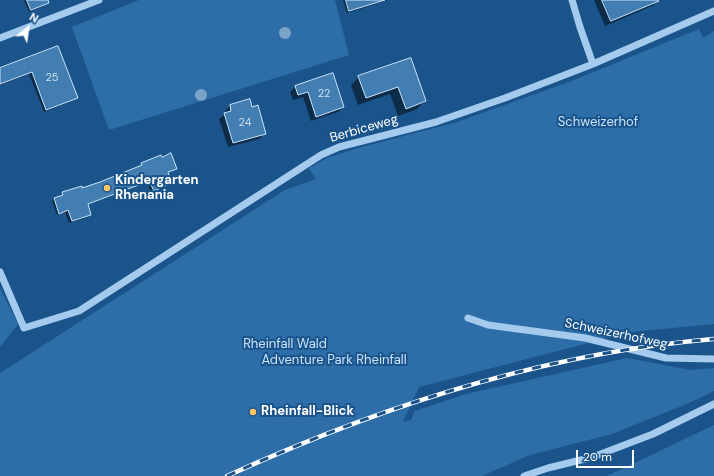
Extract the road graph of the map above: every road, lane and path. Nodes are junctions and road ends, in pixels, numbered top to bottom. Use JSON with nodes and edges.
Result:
{"nodes":[{"id":1,"x":98,"y":0,"type":"edge"},
{"id":2,"x":572,"y":0,"type":"edge"},
{"id":3,"x":714,"y":11,"type":"edge"},
{"id":4,"x":0,"y":38,"type":"edge"},
{"id":5,"x":593,"y":64,"type":"junction"},
{"id":6,"x":0,"y":272,"type":"edge"},
{"id":7,"x":468,"y":318,"type":"dead end"},
{"id":8,"x":714,"y":359,"type":"edge"},
{"id":9,"x":714,"y":404,"type":"edge"},
{"id":10,"x":548,"y":468,"type":"junction"},
{"id":11,"x":524,"y":476,"type":"edge"},
{"id":12,"x":541,"y":476,"type":"edge"}],
"edges":[{"from":1,"to":4,"type":"street"},
{"from":2,"to":5,"type":"street"},
{"from":3,"to":5,"type":"street","name":"Berbiceweg"},
{"from":5,"to":6,"type":"street","name":"Berbiceweg"},
{"from":7,"to":8,"type":"street","name":"Schweizerhofweg"},
{"from":9,"to":10,"type":"street"},
{"from":10,"to":11,"type":"street"},
{"from":10,"to":12,"type":"street"}]}
